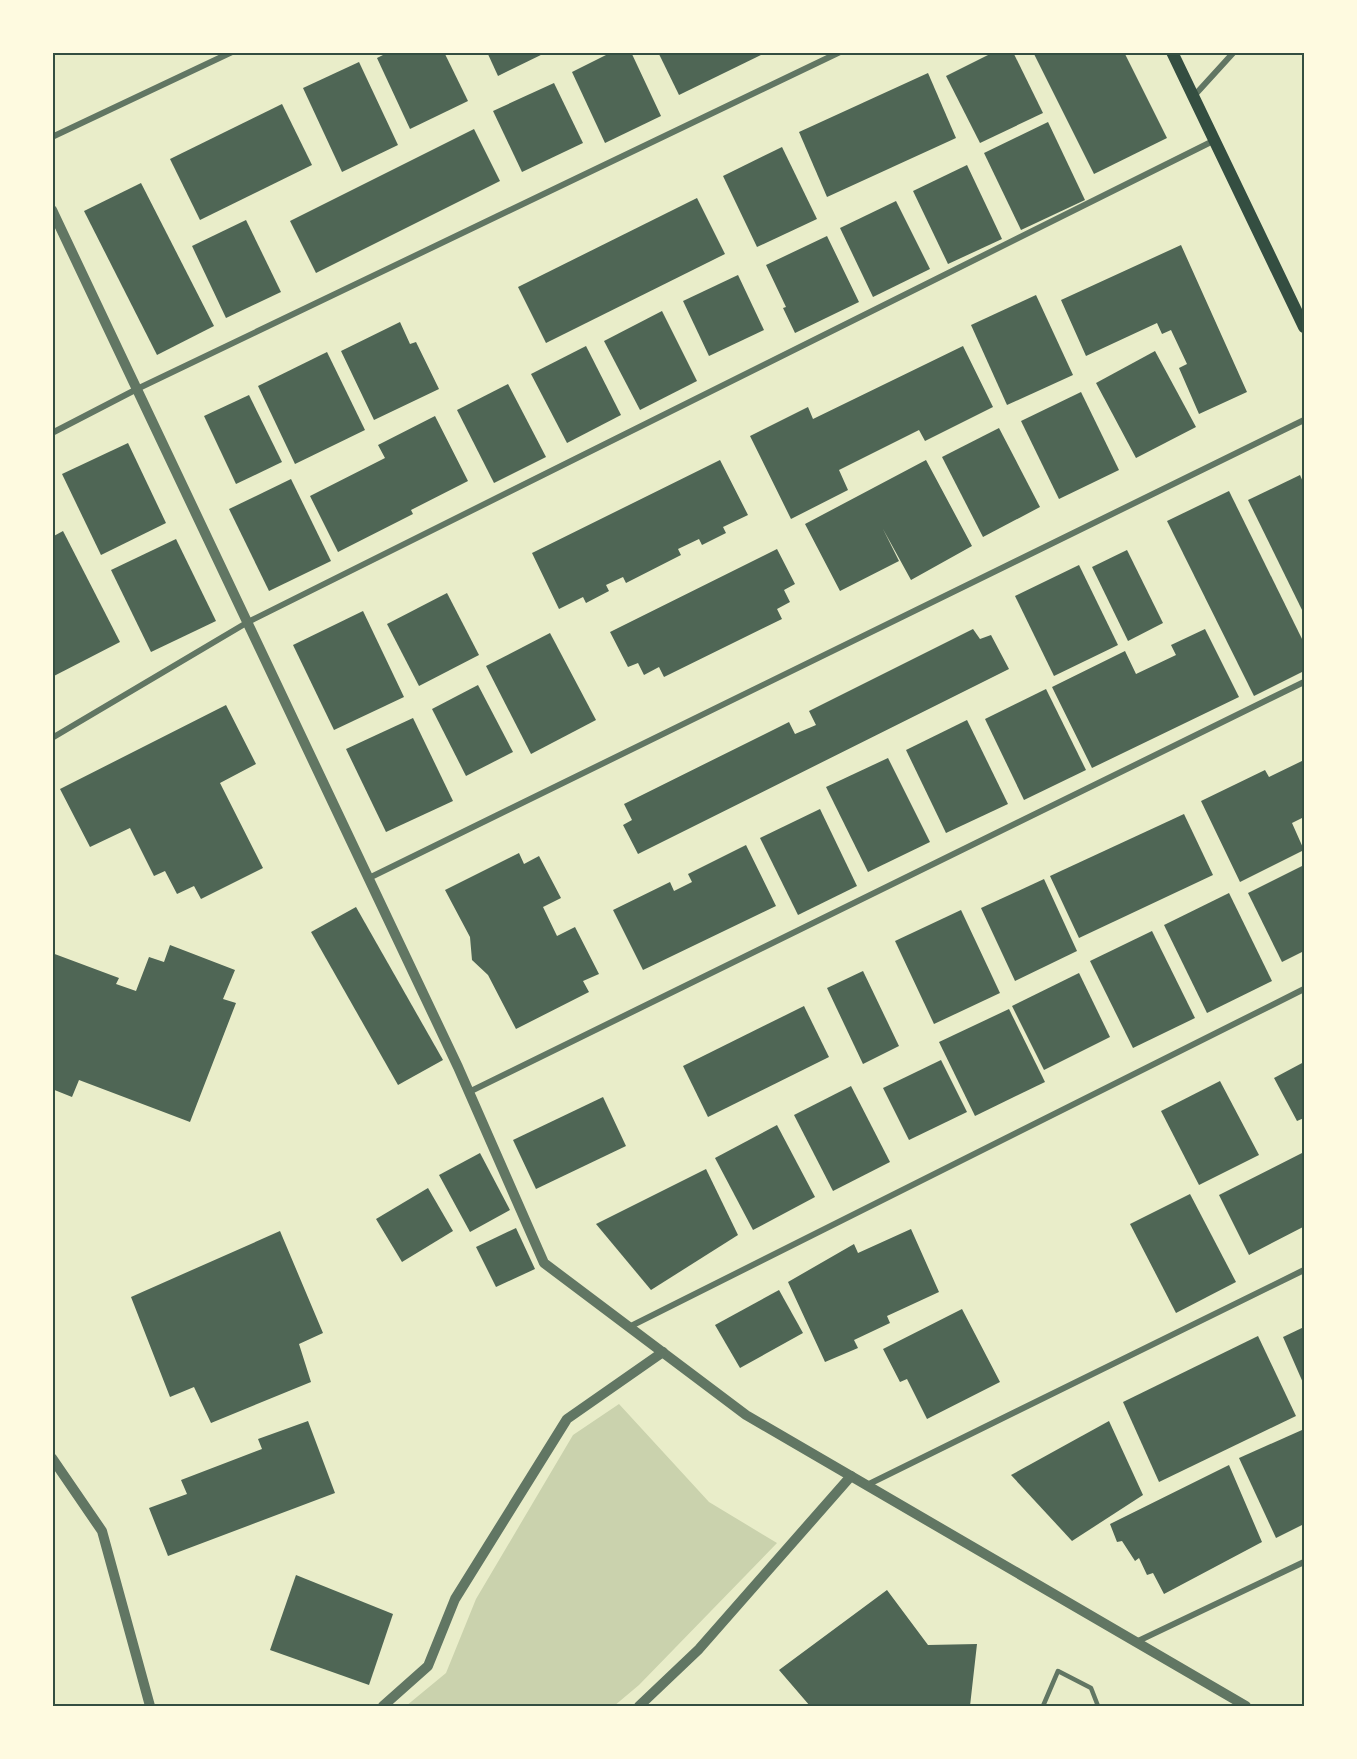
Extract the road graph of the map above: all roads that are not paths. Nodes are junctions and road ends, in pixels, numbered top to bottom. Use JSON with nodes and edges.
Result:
{"nodes":[{"id":1,"x":232,"y":52,"type":"edge"},
{"id":2,"x":840,"y":52,"type":"edge"},
{"id":3,"x":1172,"y":52,"type":"edge"},
{"id":4,"x":1234,"y":52,"type":"edge"},
{"id":5,"x":1193,"y":98,"type":"junction"},
{"id":6,"x":52,"y":137,"type":"edge"},
{"id":7,"x":1213,"y":141,"type":"junction"},
{"id":8,"x":52,"y":210,"type":"edge"},
{"id":9,"x":1305,"y":327,"type":"edge"},
{"id":10,"x":137,"y":389,"type":"junction"},
{"id":11,"x":1305,"y":420,"type":"edge"},
{"id":12,"x":52,"y":433,"type":"edge"},
{"id":13,"x":248,"y":622,"type":"junction"},
{"id":14,"x":1305,"y":682,"type":"edge"},
{"id":15,"x":52,"y":738,"type":"edge"},
{"id":16,"x":369,"y":878,"type":"junction"},
{"id":17,"x":1305,"y":989,"type":"edge"},
{"id":18,"x":469,"y":1092,"type":"junction"},
{"id":19,"x":1305,"y":1270,"type":"edge"},
{"id":20,"x":629,"y":1327,"type":"junction"},
{"id":21,"x":663,"y":1352,"type":"junction"},
{"id":22,"x":52,"y":1458,"type":"edge"},
{"id":23,"x":851,"y":1476,"type":"junction"},
{"id":24,"x":867,"y":1486,"type":"junction"},
{"id":25,"x":1305,"y":1562,"type":"edge"},
{"id":26,"x":1136,"y":1642,"type":"junction"},
{"id":27,"x":150,"y":1707,"type":"edge"},
{"id":28,"x":383,"y":1707,"type":"edge"},
{"id":29,"x":639,"y":1707,"type":"edge"},
{"id":30,"x":1043,"y":1707,"type":"edge"},
{"id":31,"x":1098,"y":1707,"type":"edge"},
{"id":32,"x":1246,"y":1707,"type":"edge"}],
"edges":[{"from":1,"to":6,"type":"street"},
{"from":2,"to":10,"type":"street"},
{"from":3,"to":5,"type":"main road"},
{"from":4,"to":5,"type":"street"},
{"from":5,"to":7,"type":"main road"},
{"from":7,"to":9,"type":"main road"},
{"from":7,"to":13,"type":"street"},
{"from":8,"to":10,"type":"street"},
{"from":10,"to":12,"type":"street"},
{"from":10,"to":13,"type":"street"},
{"from":11,"to":16,"type":"street"},
{"from":13,"to":15,"type":"street"},
{"from":13,"to":16,"type":"street"},
{"from":14,"to":18,"type":"street"},
{"from":16,"to":18,"type":"street"},
{"from":17,"to":20,"type":"street"},
{"from":18,"to":20,"type":"street"},
{"from":19,"to":24,"type":"street"},
{"from":20,"to":21,"type":"street"},
{"from":21,"to":23,"type":"street"},
{"from":21,"to":28,"type":"street"},
{"from":22,"to":27,"type":"street"},
{"from":23,"to":24,"type":"street"},
{"from":23,"to":29,"type":"street"},
{"from":24,"to":26,"type":"street"},
{"from":25,"to":26,"type":"street"},
{"from":26,"to":32,"type":"street"},
{"from":30,"to":31,"type":"lane"}]}
